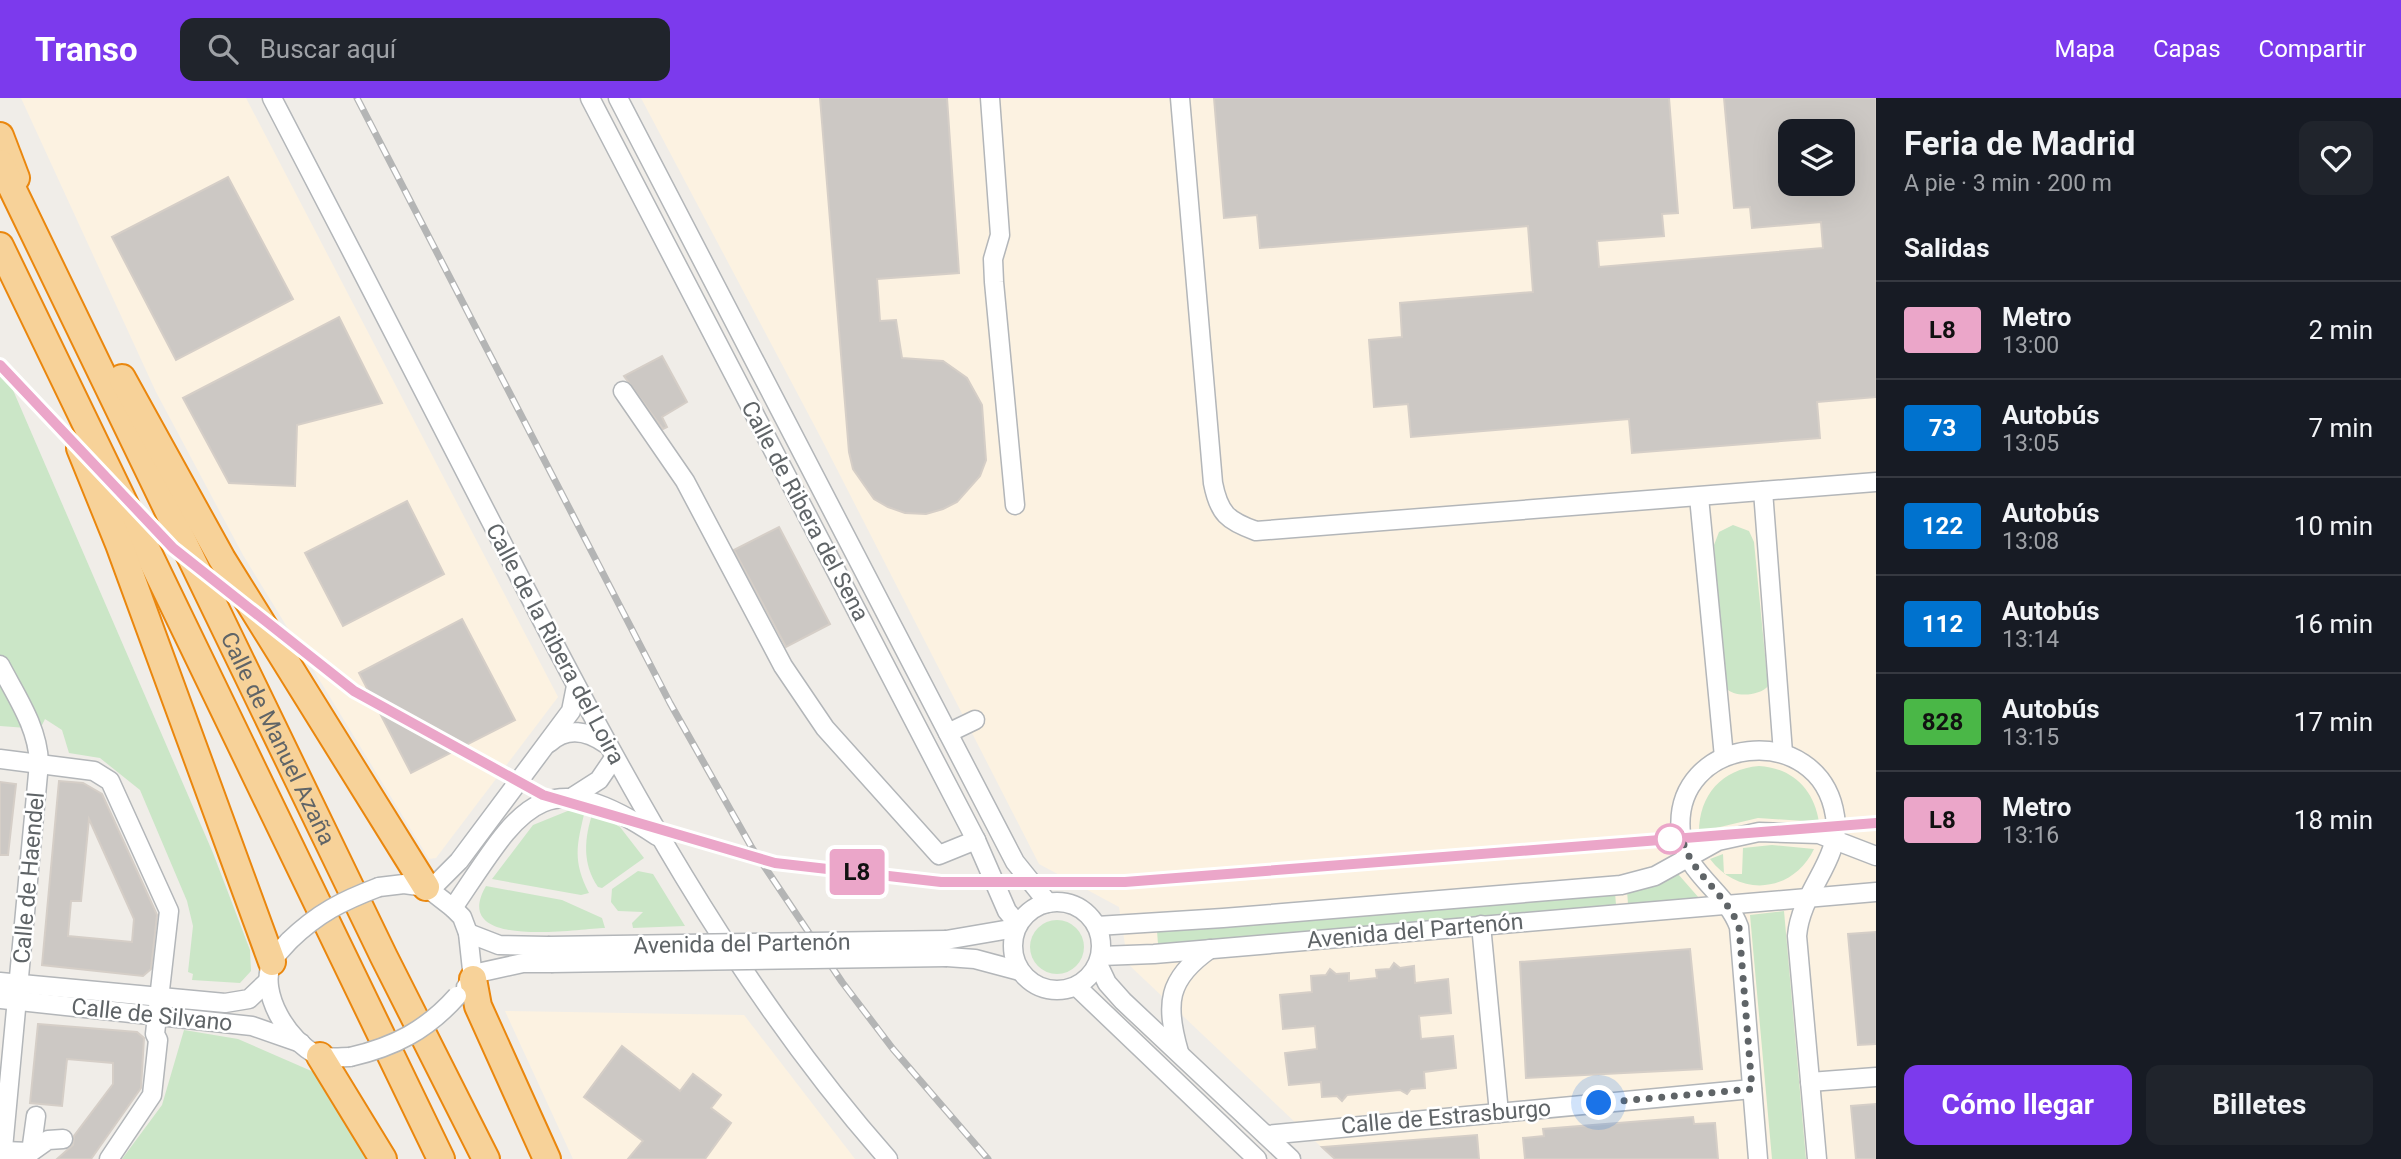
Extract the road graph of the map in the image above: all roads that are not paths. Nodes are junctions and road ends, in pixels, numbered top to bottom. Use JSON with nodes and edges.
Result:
{"nodes":[{"id":1,"x":272,"y":98,"type":"edge"},
{"id":2,"x":590,"y":98,"type":"edge"},
{"id":3,"x":618,"y":98,"type":"edge"},
{"id":4,"x":990,"y":98,"type":"edge"},
{"id":5,"x":1180,"y":98,"type":"edge"},
{"id":6,"x":0,"y":136,"type":"edge"},
{"id":7,"x":0,"y":163,"type":"edge"},
{"id":8,"x":0,"y":246,"type":"edge"},
{"id":9,"x":0,"y":251,"type":"edge"},
{"id":10,"x":50,"y":265,"type":"junction"},
{"id":11,"x":623,"y":391,"type":"dead end"},
{"id":12,"x":1876,"y":482,"type":"edge"},
{"id":13,"x":1763,"y":491,"type":"junction"},
{"id":14,"x":1699,"y":497,"type":"junction"},
{"id":15,"x":1015,"y":505,"type":"dead end"},
{"id":16,"x":0,"y":665,"type":"edge"},
{"id":17,"x":576,"y":686,"type":"junction"},
{"id":18,"x":6,"y":687,"type":"edge"},
{"id":19,"x":975,"y":720,"type":"dead end"},
{"id":20,"x":948,"y":733,"type":"junction"},
{"id":21,"x":542,"y":749,"type":"junction"},
{"id":22,"x":612,"y":752,"type":"junction"},
{"id":23,"x":1783,"y":753,"type":"junction"},
{"id":24,"x":1724,"y":757,"type":"junction"},
{"id":25,"x":0,"y":759,"type":"edge"},
{"id":26,"x":39,"y":763,"type":"junction"},
{"id":27,"x":574,"y":796,"type":"junction"},
{"id":28,"x":660,"y":838,"type":"junction"},
{"id":29,"x":1835,"y":838,"type":"junction"},
{"id":30,"x":976,"y":840,"type":"junction"},
{"id":31,"x":1686,"y":856,"type":"junction"},
{"id":32,"x":1876,"y":856,"type":"edge"},
{"id":33,"x":420,"y":887,"type":"junction"},
{"id":34,"x":1876,"y":892,"type":"edge"},
{"id":35,"x":1806,"y":897,"type":"junction"},
{"id":36,"x":1048,"y":903,"type":"junction"},
{"id":37,"x":1729,"y":904,"type":"junction"},
{"id":38,"x":453,"y":908,"type":"junction"},
{"id":39,"x":1481,"y":925,"type":"junction"},
{"id":40,"x":1017,"y":926,"type":"junction"},
{"id":41,"x":1097,"y":926,"type":"junction"},
{"id":42,"x":468,"y":933,"type":"junction"},
{"id":43,"x":946,"y":948,"type":"junction"},
{"id":44,"x":1210,"y":949,"type":"junction"},
{"id":45,"x":549,"y":954,"type":"junction"},
{"id":46,"x":1100,"y":960,"type":"junction"},
{"id":47,"x":1020,"y":971,"type":"junction"},
{"id":48,"x":270,"y":972,"type":"junction"},
{"id":49,"x":0,"y":982,"type":"edge"},
{"id":50,"x":468,"y":983,"type":"junction"},
{"id":51,"x":1077,"y":987,"type":"junction"},
{"id":52,"x":12,"y":995,"type":"edge"},
{"id":53,"x":158,"y":1007,"type":"junction"},
{"id":54,"x":311,"y":1049,"type":"junction"},
{"id":55,"x":1180,"y":1052,"type":"junction"},
{"id":56,"x":1876,"y":1077,"type":"edge"},
{"id":57,"x":1810,"y":1082,"type":"junction"},
{"id":58,"x":1752,"y":1089,"type":"junction"},
{"id":59,"x":1499,"y":1112,"type":"junction"},
{"id":60,"x":36,"y":1115,"type":"dead end"},
{"id":61,"x":1266,"y":1135,"type":"junction"},
{"id":62,"x":63,"y":1139,"type":"dead end"},
{"id":63,"x":31,"y":1152,"type":"junction"},
{"id":64,"x":3,"y":1155,"type":"edge"},
{"id":65,"x":109,"y":1159,"type":"edge"},
{"id":66,"x":383,"y":1159,"type":"edge"},
{"id":67,"x":441,"y":1159,"type":"edge"},
{"id":68,"x":486,"y":1159,"type":"edge"},
{"id":69,"x":547,"y":1159,"type":"edge"},
{"id":70,"x":888,"y":1159,"type":"edge"},
{"id":71,"x":1257,"y":1159,"type":"edge"},
{"id":72,"x":1291,"y":1159,"type":"edge"},
{"id":73,"x":1758,"y":1159,"type":"edge"},
{"id":74,"x":1816,"y":1159,"type":"edge"}],
"edges":[{"from":1,"to":17,"type":"street","name":"Calle de la Ribera del Loira"},
{"from":2,"to":30,"type":"street","name":"Calle de Ribera del Sena"},
{"from":3,"to":20,"type":"street","name":"Calle de Ribera del Sena"},
{"from":4,"to":15,"type":"street"},
{"from":5,"to":14,"type":"street"},
{"from":6,"to":10,"type":"highway"},
{"from":7,"to":10,"type":"highway","name":"Calle de Manuel Azaña"},
{"from":8,"to":67,"type":"highway","name":"Calle de Manuel Azaña"},
{"from":9,"to":48,"type":"highway"},
{"from":10,"to":33,"type":"highway"},
{"from":10,"to":68,"type":"highway","name":"Calle de Manuel Azaña"},
{"from":11,"to":30,"type":"street"},
{"from":12,"to":13,"type":"street"},
{"from":13,"to":14,"type":"street"},
{"from":13,"to":23,"type":"street"},
{"from":14,"to":24,"type":"street"},
{"from":16,"to":18,"type":"street","name":"Calle de Haendel"},
{"from":17,"to":21,"type":"street"},
{"from":17,"to":22,"type":"street","name":"Calle de la Ribera del Loira"},
{"from":18,"to":26,"type":"street","name":"Calle de Haendel"},
{"from":19,"to":20,"type":"street"},
{"from":20,"to":36,"type":"street","name":"Calle de Ribera del Sena"},
{"from":21,"to":22,"type":"street"},
{"from":21,"to":33,"type":"street"},
{"from":22,"to":27,"type":"street"},
{"from":22,"to":28,"type":"street","name":"Calle de la Ribera del Loira"},
{"from":23,"to":24,"type":"street"},
{"from":23,"to":29,"type":"street"},
{"from":24,"to":31,"type":"street"},
{"from":25,"to":26,"type":"street"},
{"from":26,"to":52,"type":"street","name":"Calle de Haendel"},
{"from":26,"to":53,"type":"street"},
{"from":27,"to":28,"type":"street"},
{"from":27,"to":38,"type":"street"},
{"from":28,"to":70,"type":"street","name":"Calle de la Ribera del Loira"},
{"from":29,"to":31,"type":"street","name":"Avenida del Partenón"},
{"from":29,"to":32,"type":"street"},
{"from":29,"to":35,"type":"street"},
{"from":30,"to":40,"type":"street","name":"Calle de Ribera del Sena"},
{"from":31,"to":37,"type":"street"},
{"from":31,"to":41,"type":"street","name":"Avenida del Partenón"},
{"from":33,"to":38,"type":"street"},
{"from":33,"to":48,"type":"street","bridge":true},
{"from":34,"to":35,"type":"street"},
{"from":35,"to":37,"type":"street","name":"Avenida del Partenón"},
{"from":35,"to":57,"type":"street"},
{"from":36,"to":40,"type":"street"},
{"from":36,"to":41,"type":"street"},
{"from":37,"to":39,"type":"street","name":"Avenida del Partenón"},
{"from":37,"to":58,"type":"street"},
{"from":38,"to":42,"type":"street"},
{"from":39,"to":44,"type":"street","name":"Avenida del Partenón"},
{"from":39,"to":59,"type":"street"},
{"from":40,"to":43,"type":"street","name":"Avenida del Partenón"},
{"from":40,"to":47,"type":"street"},
{"from":41,"to":46,"type":"street"},
{"from":42,"to":45,"type":"street","name":"Avenida del Partenón"},
{"from":42,"to":50,"type":"street"},
{"from":43,"to":45,"type":"street","name":"Avenida del Partenón","bridge":true},
{"from":43,"to":47,"type":"street","name":"Avenida del Partenón"},
{"from":44,"to":46,"type":"street","name":"Avenida del Partenón"},
{"from":44,"to":55,"type":"street"},
{"from":45,"to":50,"type":"street","name":"Avenida del Partenón"},
{"from":46,"to":51,"type":"street"},
{"from":46,"to":55,"type":"street"},
{"from":47,"to":51,"type":"street"},
{"from":48,"to":53,"type":"street","name":"Calle de Silvano"},
{"from":48,"to":54,"type":"street"},
{"from":49,"to":52,"type":"street","name":"Calle de Silvano"},
{"from":50,"to":54,"type":"street","bridge":true},
{"from":50,"to":69,"type":"highway"},
{"from":51,"to":71,"type":"street"},
{"from":52,"to":53,"type":"street","name":"Calle de Silvano"},
{"from":52,"to":64,"type":"street","name":"Calle de Haendel"},
{"from":53,"to":54,"type":"street","name":"Calle de Silvano"},
{"from":53,"to":65,"type":"street"},
{"from":54,"to":66,"type":"highway"},
{"from":55,"to":61,"type":"street"},
{"from":56,"to":57,"type":"street"},
{"from":57,"to":74,"type":"street"},
{"from":58,"to":59,"type":"street","name":"Calle de Estrasburgo"},
{"from":58,"to":73,"type":"street"},
{"from":59,"to":61,"type":"street","name":"Calle de Estrasburgo"},
{"from":60,"to":63,"type":"street"},
{"from":61,"to":72,"type":"street"},
{"from":62,"to":63,"type":"street"},
{"from":63,"to":64,"type":"street"}]}
